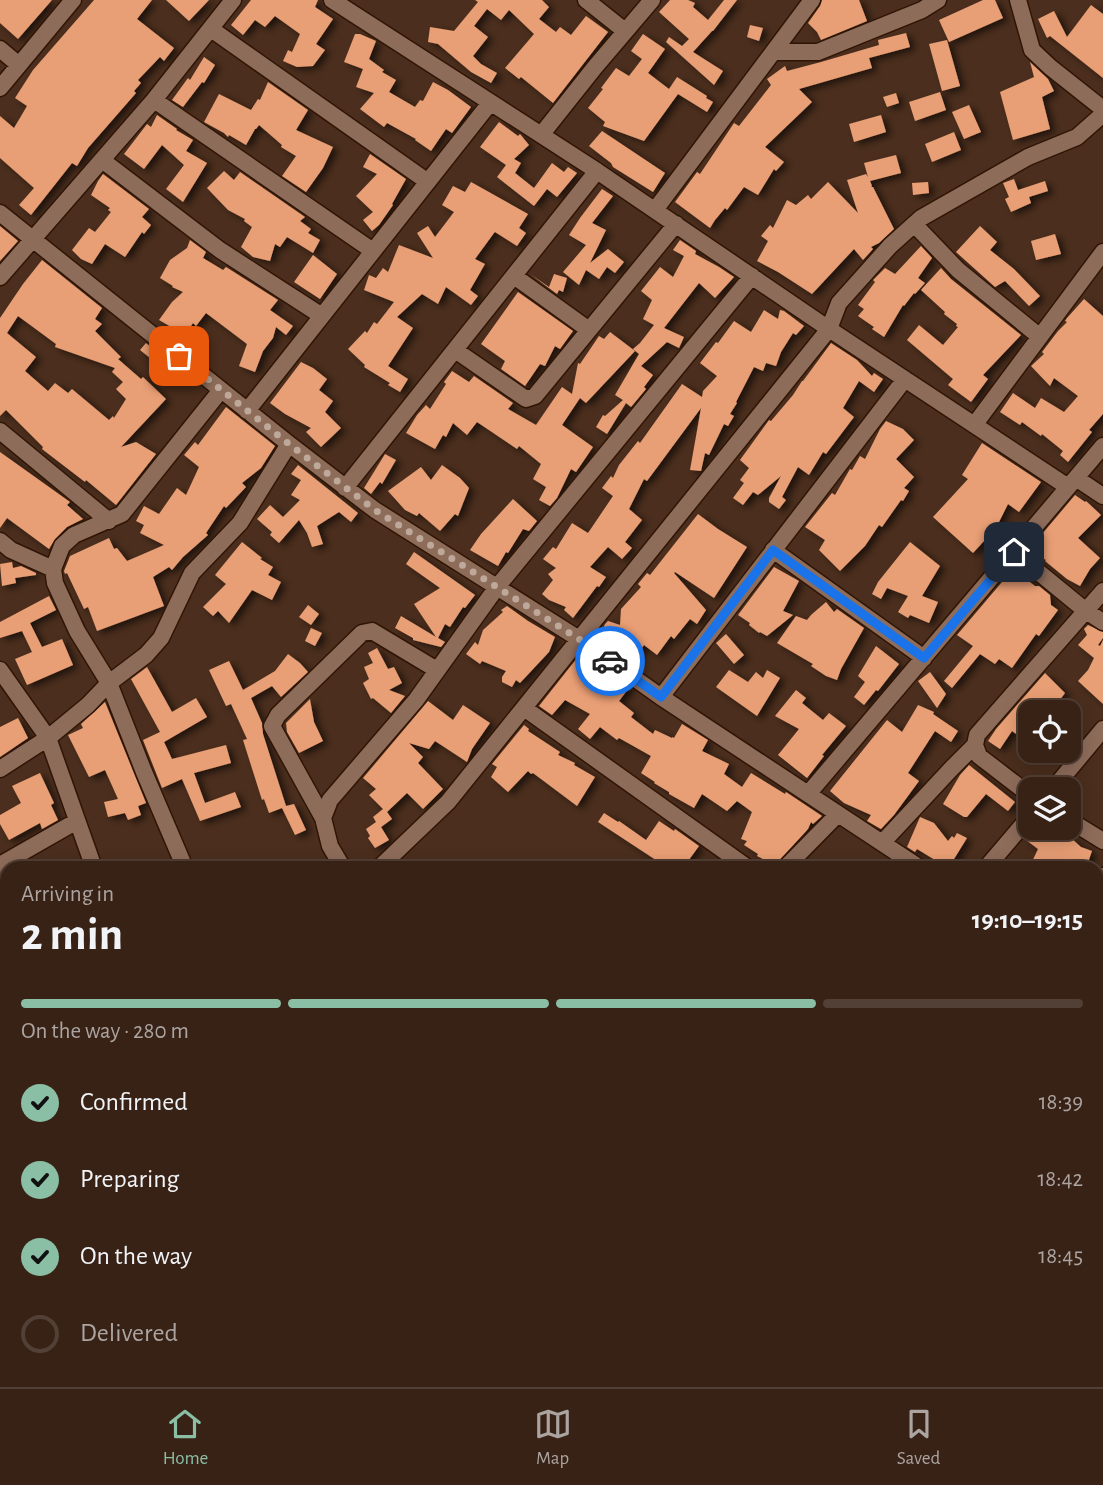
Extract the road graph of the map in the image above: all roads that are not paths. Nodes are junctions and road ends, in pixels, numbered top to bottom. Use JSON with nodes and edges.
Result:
{"nodes":[{"id":1,"x":73,"y":0,"type":"edge"},
{"id":2,"x":233,"y":0,"type":"edge"},
{"id":3,"x":332,"y":0,"type":"edge"},
{"id":4,"x":586,"y":0,"type":"edge"},
{"id":5,"x":652,"y":0,"type":"edge"},
{"id":6,"x":812,"y":0,"type":"edge"},
{"id":7,"x":938,"y":0,"type":"edge"},
{"id":8,"x":1018,"y":0,"type":"edge"},
{"id":9,"x":211,"y":29,"type":"junction"},
{"id":10,"x":625,"y":31,"type":"junction"},
{"id":11,"x":0,"y":49,"type":"edge"},
{"id":12,"x":774,"y":52,"type":"junction"},
{"id":13,"x":19,"y":65,"type":"junction"},
{"id":14,"x":0,"y":88,"type":"edge"},
{"id":15,"x":154,"y":100,"type":"junction"},
{"id":16,"x":491,"y":103,"type":"junction"},
{"id":17,"x":1103,"y":109,"type":"edge"},
{"id":18,"x":1103,"y":114,"type":"edge"},
{"id":19,"x":541,"y":135,"type":"junction"},
{"id":20,"x":102,"y":160,"type":"junction"},
{"id":21,"x":597,"y":171,"type":"junction"},
{"id":22,"x":428,"y":182,"type":"junction"},
{"id":23,"x":655,"y":211,"type":"junction"},
{"id":24,"x":0,"y":213,"type":"edge"},
{"id":25,"x":676,"y":224,"type":"junction"},
{"id":26,"x":914,"y":224,"type":"junction"},
{"id":27,"x":33,"y":239,"type":"junction"},
{"id":28,"x":373,"y":251,"type":"junction"},
{"id":29,"x":1103,"y":252,"type":"edge"},
{"id":30,"x":514,"y":276,"type":"junction"},
{"id":31,"x":752,"y":276,"type":"junction"},
{"id":32,"x":0,"y":277,"type":"edge"},
{"id":33,"x":321,"y":316,"type":"junction"},
{"id":34,"x":589,"y":330,"type":"junction"},
{"id":35,"x":829,"y":330,"type":"junction"},
{"id":36,"x":1040,"y":337,"type":"junction"},
{"id":37,"x":455,"y":350,"type":"junction"},
{"id":38,"x":905,"y":379,"type":"junction"},
{"id":39,"x":221,"y":390,"type":"junction"},
{"id":40,"x":247,"y":411,"type":"junction"},
{"id":41,"x":975,"y":424,"type":"junction"},
{"id":42,"x":0,"y":431,"type":"edge"},
{"id":43,"x":289,"y":444,"type":"junction"},
{"id":44,"x":1103,"y":446,"type":"edge"},
{"id":45,"x":1072,"y":482,"type":"junction"},
{"id":46,"x":345,"y":488,"type":"junction"},
{"id":47,"x":1103,"y":496,"type":"edge"},
{"id":48,"x":109,"y":521,"type":"junction"},
{"id":49,"x":0,"y":541,"type":"edge"},
{"id":50,"x":773,"y":550,"type":"junction"},
{"id":51,"x":1014,"y":552,"type":"junction"},
{"id":52,"x":52,"y":569,"type":"junction"},
{"id":53,"x":497,"y":586,"type":"junction"},
{"id":54,"x":1103,"y":591,"type":"edge"},
{"id":55,"x":1086,"y":611,"type":"junction"},
{"id":56,"x":1103,"y":622,"type":"edge"},
{"id":57,"x":579,"y":639,"type":"junction"},
{"id":58,"x":924,"y":658,"type":"junction"},
{"id":59,"x":0,"y":670,"type":"edge"},
{"id":60,"x":437,"y":670,"type":"junction"},
{"id":61,"x":109,"y":683,"type":"junction"},
{"id":62,"x":661,"y":697,"type":"junction"},
{"id":63,"x":524,"y":708,"type":"junction"},
{"id":64,"x":1103,"y":729,"type":"edge"},
{"id":65,"x":48,"y":738,"type":"junction"},
{"id":66,"x":975,"y":745,"type":"junction"},
{"id":67,"x":0,"y":769,"type":"edge"},
{"id":68,"x":1063,"y":777,"type":"edge"},
{"id":69,"x":1018,"y":786,"type":"edge"},
{"id":70,"x":808,"y":794,"type":"junction"},
{"id":71,"x":838,"y":814,"type":"junction"},
{"id":72,"x":323,"y":818,"type":"junction"},
{"id":73,"x":77,"y":821,"type":"junction"},
{"id":74,"x":1081,"y":827,"type":"edge"},
{"id":75,"x":1018,"y":831,"type":"edge"},
{"id":76,"x":1103,"y":841,"type":"edge"},
{"id":77,"x":882,"y":843,"type":"junction"},
{"id":78,"x":5,"y":861,"type":"edge"},
{"id":79,"x":91,"y":861,"type":"edge"},
{"id":80,"x":182,"y":861,"type":"edge"},
{"id":81,"x":340,"y":861,"type":"edge"},
{"id":82,"x":386,"y":861,"type":"edge"},
{"id":83,"x":737,"y":861,"type":"edge"},
{"id":84,"x":792,"y":861,"type":"edge"},
{"id":85,"x":909,"y":861,"type":"edge"},
{"id":86,"x":992,"y":861,"type":"edge"}],
"edges":[{"from":1,"to":13,"type":"street"},
{"from":2,"to":9,"type":"street"},
{"from":3,"to":16,"type":"street"},
{"from":4,"to":10,"type":"street"},
{"from":5,"to":10,"type":"street"},
{"from":6,"to":12,"type":"street"},
{"from":7,"to":12,"type":"street"},
{"from":8,"to":17,"type":"street"},
{"from":9,"to":15,"type":"street"},
{"from":9,"to":22,"type":"street"},
{"from":10,"to":19,"type":"street"},
{"from":11,"to":13,"type":"street"},
{"from":12,"to":23,"type":"street"},
{"from":13,"to":14,"type":"street"},
{"from":15,"to":20,"type":"street"},
{"from":15,"to":28,"type":"street"},
{"from":16,"to":19,"type":"street"},
{"from":16,"to":22,"type":"street"},
{"from":18,"to":26,"type":"street"},
{"from":19,"to":21,"type":"street"},
{"from":20,"to":27,"type":"street"},
{"from":20,"to":33,"type":"street"},
{"from":21,"to":23,"type":"street"},
{"from":21,"to":30,"type":"street"},
{"from":22,"to":28,"type":"street"},
{"from":23,"to":25,"type":"street"},
{"from":24,"to":27,"type":"street"},
{"from":25,"to":31,"type":"street"},
{"from":25,"to":34,"type":"street"},
{"from":26,"to":35,"type":"street"},
{"from":26,"to":36,"type":"street"},
{"from":27,"to":32,"type":"street"},
{"from":27,"to":39,"type":"street"},
{"from":28,"to":33,"type":"street"},
{"from":29,"to":36,"type":"street"},
{"from":30,"to":34,"type":"street"},
{"from":30,"to":37,"type":"street"},
{"from":31,"to":35,"type":"street"},
{"from":31,"to":53,"type":"street"},
{"from":33,"to":40,"type":"street"},
{"from":34,"to":37,"type":"street"},
{"from":35,"to":38,"type":"street"},
{"from":35,"to":57,"type":"street"},
{"from":36,"to":41,"type":"street"},
{"from":37,"to":46,"type":"street"},
{"from":38,"to":41,"type":"street"},
{"from":38,"to":50,"type":"street"},
{"from":39,"to":40,"type":"street"},
{"from":39,"to":48,"type":"street"},
{"from":40,"to":43,"type":"street"},
{"from":41,"to":45,"type":"street"},
{"from":42,"to":48,"type":"street"},
{"from":43,"to":46,"type":"street"},
{"from":43,"to":61,"type":"street"},
{"from":44,"to":45,"type":"street"},
{"from":45,"to":47,"type":"street"},
{"from":45,"to":51,"type":"street"},
{"from":46,"to":53,"type":"street"},
{"from":48,"to":52,"type":"street"},
{"from":49,"to":52,"type":"street"},
{"from":50,"to":58,"type":"street"},
{"from":50,"to":62,"type":"street"},
{"from":51,"to":55,"type":"street"},
{"from":51,"to":58,"type":"street"},
{"from":52,"to":61,"type":"street"},
{"from":53,"to":57,"type":"street"},
{"from":53,"to":60,"type":"street"},
{"from":54,"to":55,"type":"street"},
{"from":55,"to":56,"type":"street"},
{"from":55,"to":66,"type":"street"},
{"from":57,"to":62,"type":"street"},
{"from":57,"to":63,"type":"street"},
{"from":58,"to":70,"type":"street"},
{"from":59,"to":65,"type":"street"},
{"from":60,"to":72,"type":"street"},
{"from":60,"to":72,"type":"street"},
{"from":61,"to":65,"type":"street"},
{"from":61,"to":80,"type":"street"},
{"from":62,"to":70,"type":"street"},
{"from":63,"to":82,"type":"street"},
{"from":63,"to":83,"type":"street"},
{"from":64,"to":68,"type":"street"},
{"from":65,"to":67,"type":"street"},
{"from":65,"to":73,"type":"street"},
{"from":66,"to":69,"type":"street"},
{"from":66,"to":77,"type":"street"},
{"from":70,"to":71,"type":"street"},
{"from":71,"to":77,"type":"street"},
{"from":71,"to":84,"type":"street"},
{"from":72,"to":81,"type":"street"},
{"from":73,"to":78,"type":"street"},
{"from":73,"to":79,"type":"street"},
{"from":74,"to":76,"type":"street"},
{"from":75,"to":86,"type":"street"},
{"from":77,"to":85,"type":"street"}]}
